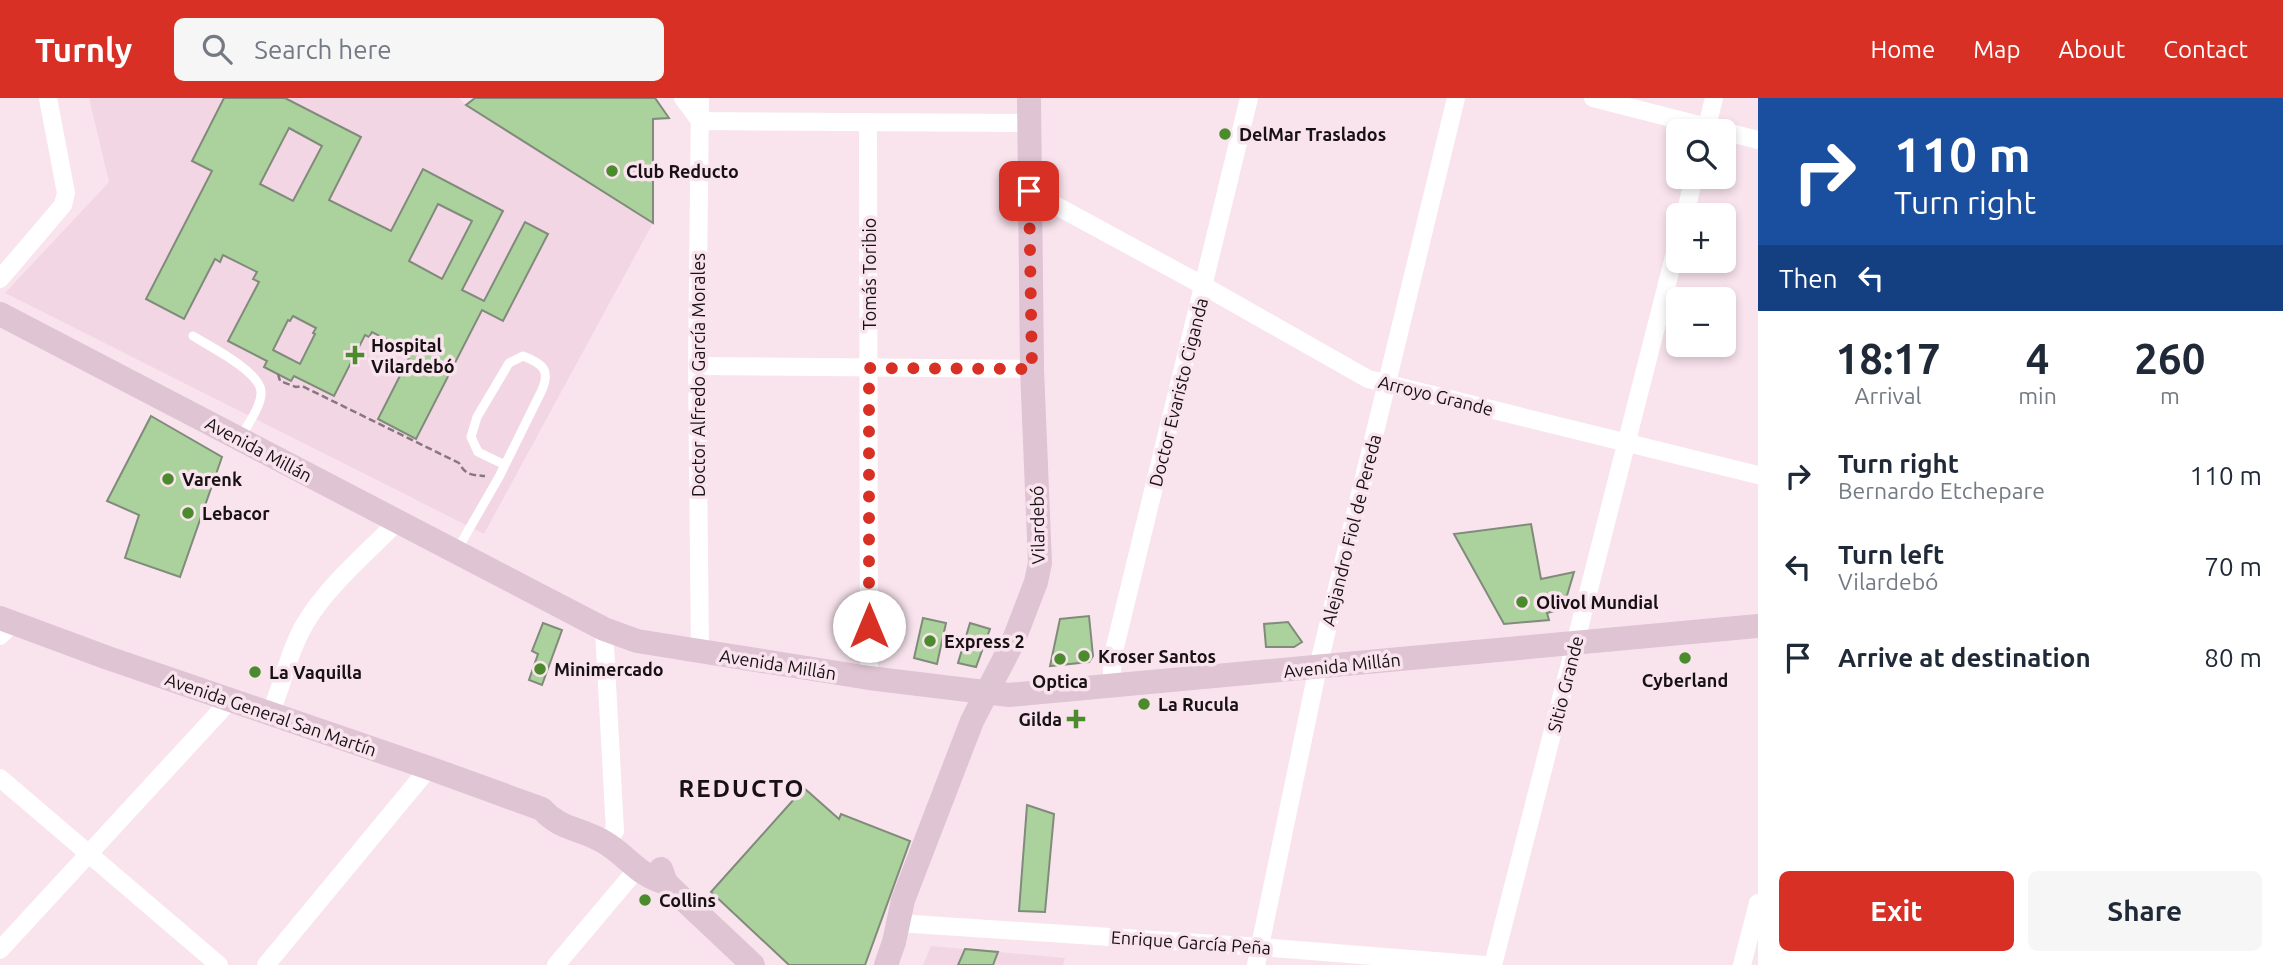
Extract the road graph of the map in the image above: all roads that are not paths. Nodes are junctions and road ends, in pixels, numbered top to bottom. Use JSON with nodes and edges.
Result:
{"nodes":[{"id":1,"x":48,"y":98,"type":"edge"},
{"id":2,"x":683,"y":98,"type":"edge"},
{"id":3,"x":700,"y":98,"type":"edge"},
{"id":4,"x":1029,"y":98,"type":"edge"},
{"id":5,"x":1249,"y":98,"type":"edge"},
{"id":6,"x":1456,"y":98,"type":"edge"},
{"id":7,"x":1593,"y":98,"type":"edge"},
{"id":8,"x":1714,"y":98,"type":"edge"},
{"id":9,"x":1670,"y":119,"type":"edge"},
{"id":10,"x":1709,"y":119,"type":"edge"},
{"id":11,"x":699,"y":121,"type":"junction"},
{"id":12,"x":869,"y":122,"type":"junction"},
{"id":13,"x":1029,"y":123,"type":"junction"},
{"id":14,"x":1736,"y":135,"type":"edge"},
{"id":15,"x":1758,"y":140,"type":"edge"},
{"id":16,"x":1029,"y":191,"type":"junction"},
{"id":17,"x":1670,"y":273,"type":"edge"},
{"id":18,"x":0,"y":279,"type":"edge"},
{"id":19,"x":1204,"y":286,"type":"junction"},
{"id":20,"x":0,"y":314,"type":"edge"},
{"id":21,"x":193,"y":336,"type":"dead end"},
{"id":22,"x":697,"y":366,"type":"junction"},
{"id":23,"x":869,"y":368,"type":"junction"},
{"id":24,"x":1032,"y":369,"type":"junction"},
{"id":25,"x":1387,"y":384,"type":"junction"},
{"id":26,"x":240,"y":438,"type":"junction"},
{"id":27,"x":1628,"y":442,"type":"junction"},
{"id":28,"x":505,"y":465,"type":"junction"},
{"id":29,"x":1758,"y":475,"type":"edge"},
{"id":30,"x":398,"y":522,"type":"junction"},
{"id":31,"x":456,"y":552,"type":"junction"},
{"id":32,"x":4,"y":626,"type":"edge"},
{"id":33,"x":1758,"y":626,"type":"edge"},
{"id":34,"x":604,"y":629,"type":"junction"},
{"id":35,"x":1576,"y":641,"type":"junction"},
{"id":36,"x":701,"y":652,"type":"junction"},
{"id":37,"x":1318,"y":667,"type":"junction"},
{"id":38,"x":869,"y":678,"type":"junction"},
{"id":39,"x":1111,"y":686,"type":"junction"},
{"id":40,"x":987,"y":693,"type":"junction"},
{"id":41,"x":227,"y":700,"type":"junction"},
{"id":42,"x":270,"y":713,"type":"junction"},
{"id":43,"x":429,"y":768,"type":"junction"},
{"id":44,"x":0,"y":778,"type":"edge"},
{"id":45,"x":609,"y":836,"type":"junction"},
{"id":46,"x":89,"y":855,"type":"junction"},
{"id":47,"x":637,"y":869,"type":"junction"},
{"id":48,"x":666,"y":883,"type":"junction"},
{"id":49,"x":1758,"y":903,"type":"edge"},
{"id":50,"x":898,"y":923,"type":"junction"},
{"id":51,"x":1261,"y":947,"type":"junction"},
{"id":52,"x":0,"y":950,"type":"edge"},
{"id":53,"x":219,"y":965,"type":"edge"},
{"id":54,"x":266,"y":965,"type":"edge"},
{"id":55,"x":555,"y":965,"type":"edge"},
{"id":56,"x":753,"y":965,"type":"edge"},
{"id":57,"x":886,"y":965,"type":"edge"},
{"id":58,"x":1256,"y":965,"type":"edge"},
{"id":59,"x":1485,"y":965,"type":"edge"},
{"id":60,"x":1493,"y":965,"type":"edge"},
{"id":61,"x":1742,"y":965,"type":"edge"}],
"edges":[{"from":1,"to":18,"type":"street"},
{"from":2,"to":11,"type":"street"},
{"from":3,"to":11,"type":"street","name":"Doctor Alfredo García Morales"},
{"from":4,"to":13,"type":"main road","name":"Vilardebó"},
{"from":5,"to":19,"type":"street","name":"Doctor Evaristo Ciganda"},
{"from":6,"to":25,"type":"street","name":"Alejandro Fiol de Pereda"},
{"from":7,"to":9,"type":"street"},
{"from":8,"to":10,"type":"street"},
{"from":11,"to":12,"type":"street"},
{"from":11,"to":22,"type":"street","name":"Doctor Alfredo García Morales"},
{"from":12,"to":13,"type":"street"},
{"from":12,"to":23,"type":"street","name":"Tomás Toribio"},
{"from":13,"to":16,"type":"main road","name":"Vilardebó"},
{"from":14,"to":15,"type":"street"},
{"from":16,"to":19,"type":"street","name":"Arroyo Grande"},
{"from":16,"to":24,"type":"main road","name":"Vilardebó"},
{"from":17,"to":27,"type":"street","name":"Sitio Grande"},
{"from":19,"to":25,"type":"street","name":"Arroyo Grande"},
{"from":19,"to":39,"type":"street","name":"Doctor Evaristo Ciganda"},
{"from":20,"to":26,"type":"main road","name":"Avenida Millán"},
{"from":21,"to":26,"type":"lane"},
{"from":22,"to":23,"type":"street"},
{"from":22,"to":36,"type":"street","name":"Doctor Alfredo García Morales"},
{"from":23,"to":24,"type":"street"},
{"from":23,"to":38,"type":"street","name":"Tomás Toribio"},
{"from":24,"to":40,"type":"main road","name":"Vilardebó"},
{"from":25,"to":27,"type":"street","name":"Arroyo Grande"},
{"from":25,"to":37,"type":"street","name":"Alejandro Fiol de Pereda"},
{"from":26,"to":30,"type":"main road","name":"Avenida Millán"},
{"from":27,"to":29,"type":"street","name":"Arroyo Grande"},
{"from":27,"to":35,"type":"street","name":"Sitio Grande"},
{"from":28,"to":28,"type":"lane"},
{"from":28,"to":31,"type":"lane"},
{"from":30,"to":31,"type":"main road","name":"Avenida Millán"},
{"from":30,"to":42,"type":"street"},
{"from":31,"to":34,"type":"main road","name":"Avenida Millán"},
{"from":32,"to":41,"type":"main road","name":"Avenida General San Martín"},
{"from":33,"to":35,"type":"main road","name":"Avenida Millán"},
{"from":34,"to":36,"type":"main road","name":"Avenida Millán"},
{"from":34,"to":45,"type":"street"},
{"from":35,"to":37,"type":"main road","name":"Avenida Millán"},
{"from":35,"to":60,"type":"street","name":"Sitio Grande"},
{"from":36,"to":38,"type":"main road","name":"Avenida Millán"},
{"from":37,"to":39,"type":"main road","name":"Avenida Millán"},
{"from":37,"to":51,"type":"street","name":"Alejandro Fiol de Pereda"},
{"from":38,"to":40,"type":"main road","name":"Avenida Millán"},
{"from":39,"to":40,"type":"main road","name":"Avenida Millán"},
{"from":40,"to":50,"type":"main road","name":"Vilardebó"},
{"from":41,"to":42,"type":"main road","name":"Avenida General San Martín"},
{"from":41,"to":46,"type":"street"},
{"from":42,"to":43,"type":"main road","name":"Avenida General San Martín"},
{"from":43,"to":45,"type":"main road","name":"Avenida General San Martín"},
{"from":43,"to":54,"type":"street"},
{"from":44,"to":46,"type":"street"},
{"from":45,"to":47,"type":"main road","name":"Avenida General San Martín"},
{"from":45,"to":48,"type":"main road","name":"Avenida General San Martín"},
{"from":46,"to":52,"type":"street"},
{"from":46,"to":53,"type":"street"},
{"from":47,"to":48,"type":"main road","name":"Avenida General San Martín"},
{"from":47,"to":55,"type":"street"},
{"from":48,"to":56,"type":"main road","name":"Avenida General San Martín"},
{"from":49,"to":61,"type":"street"},
{"from":50,"to":51,"type":"street","name":"Enrique García Peña"},
{"from":50,"to":57,"type":"main road","name":"Vilardebó"},
{"from":51,"to":58,"type":"street","name":"Alejandro Fiol de Pereda"},
{"from":51,"to":59,"type":"street","name":"Enrique García Peña"}]}
